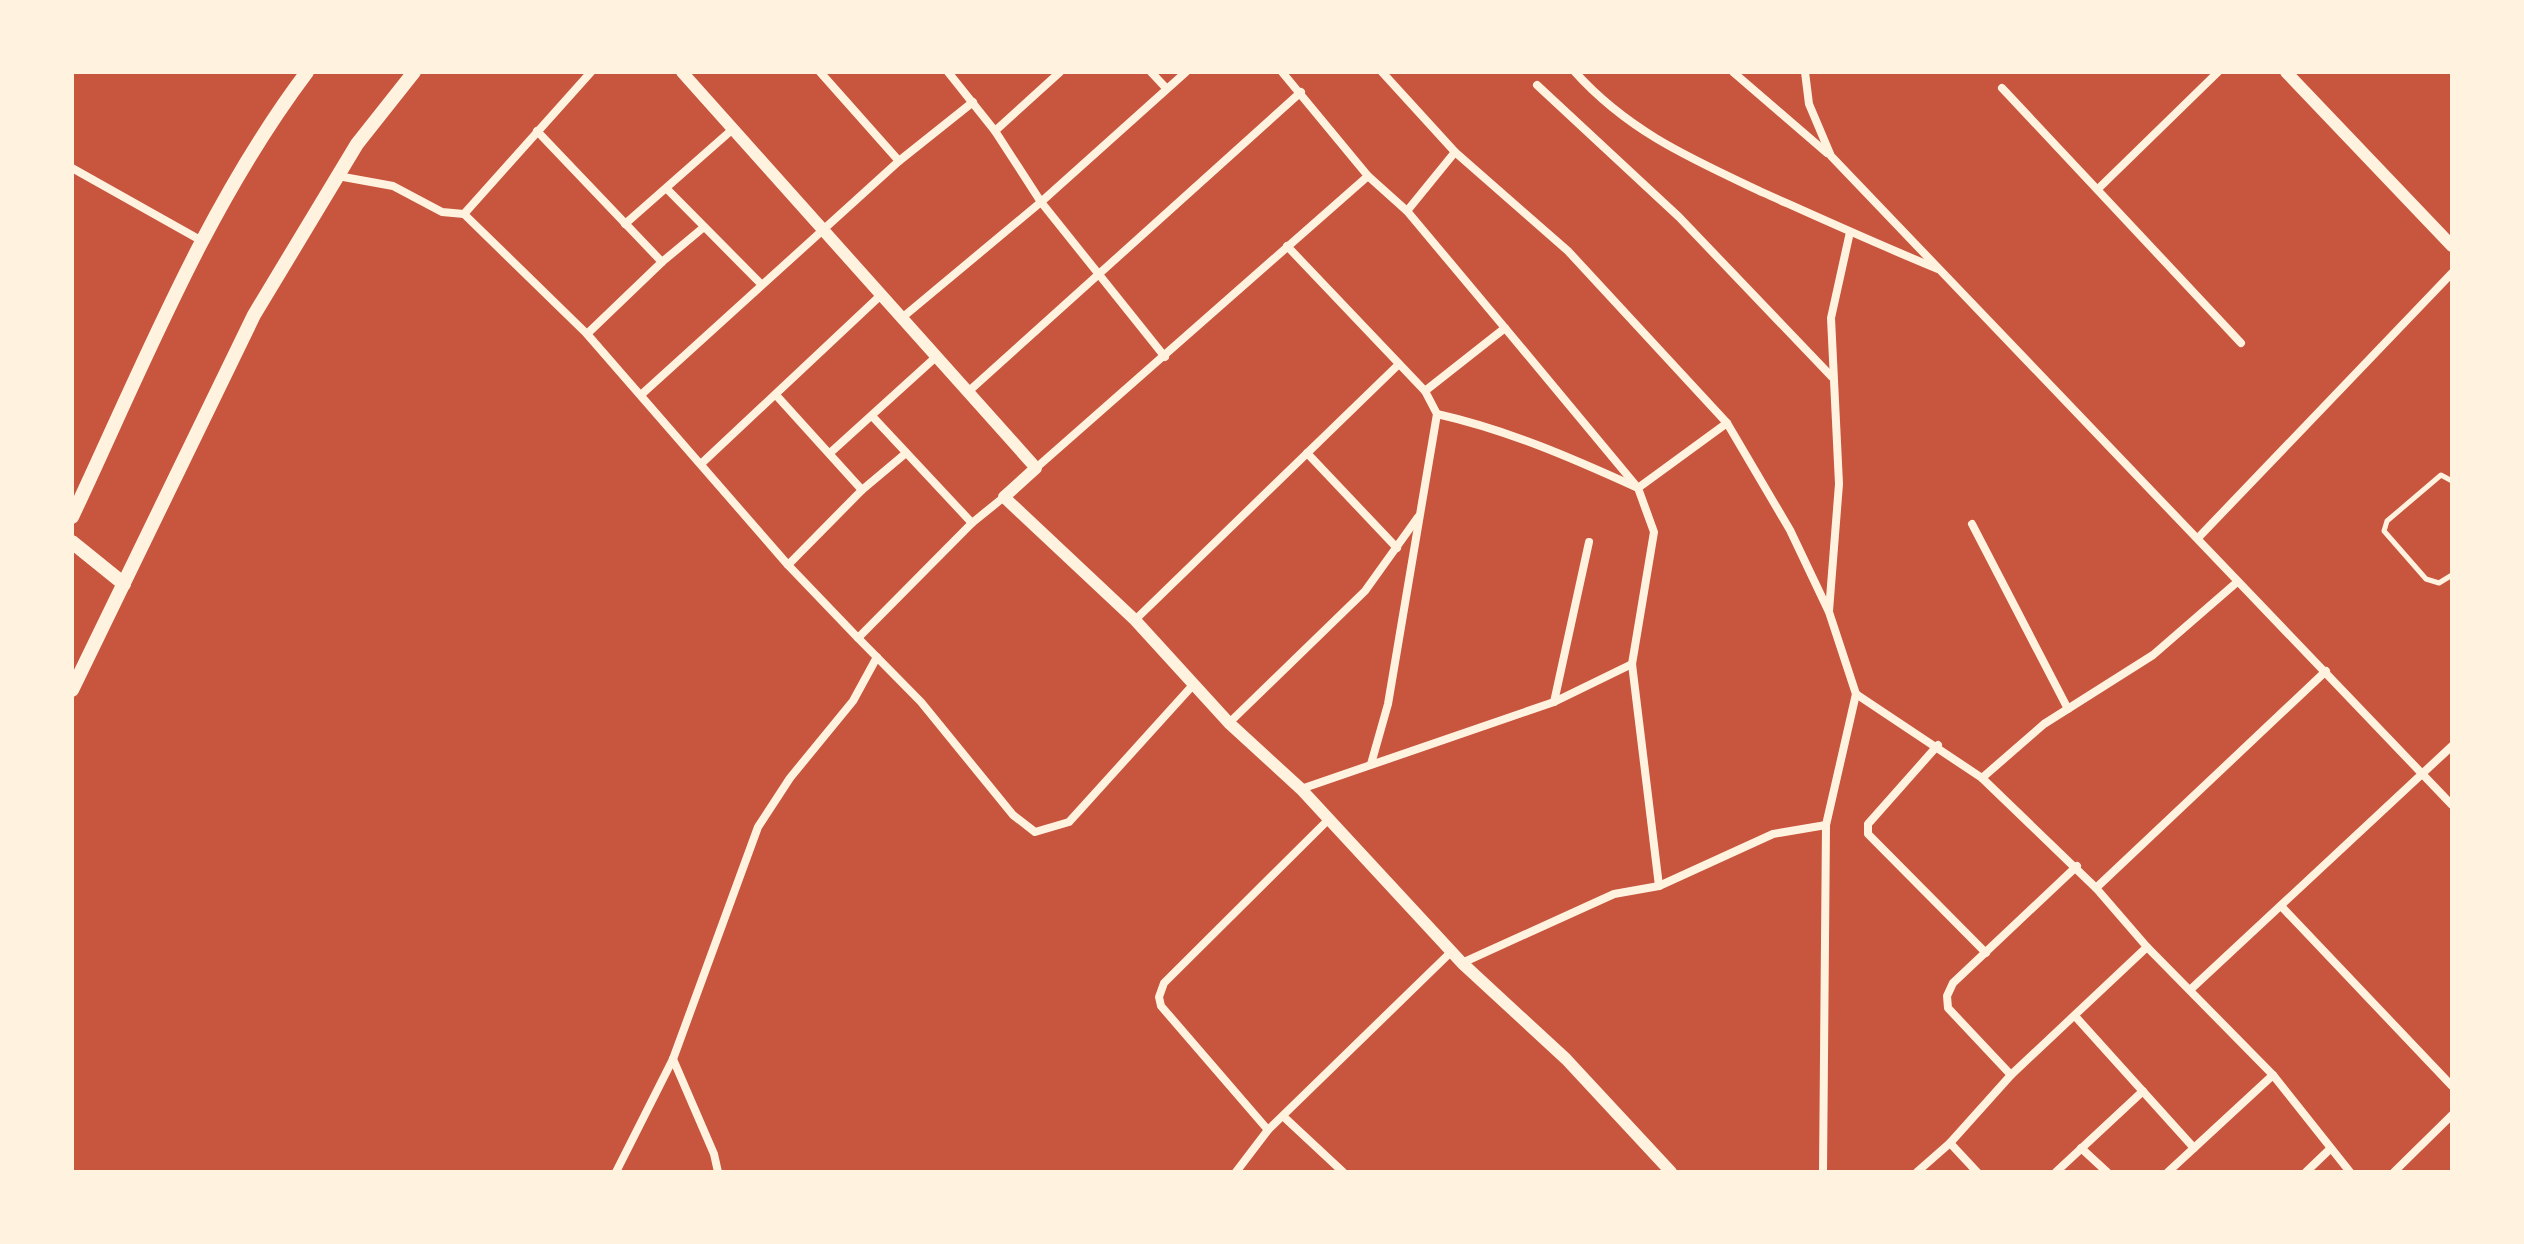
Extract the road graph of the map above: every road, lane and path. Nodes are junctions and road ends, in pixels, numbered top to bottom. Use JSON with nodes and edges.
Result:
{"nodes":[{"id":1,"x":307,"y":72,"type":"edge"},
{"id":2,"x":414,"y":72,"type":"edge"},
{"id":3,"x":591,"y":72,"type":"edge"},
{"id":4,"x":682,"y":72,"type":"edge"},
{"id":5,"x":820,"y":72,"type":"edge"},
{"id":6,"x":948,"y":72,"type":"edge"},
{"id":7,"x":1060,"y":72,"type":"edge"},
{"id":8,"x":1151,"y":72,"type":"edge"},
{"id":9,"x":1186,"y":72,"type":"edge"},
{"id":10,"x":1382,"y":72,"type":"edge"},
{"id":11,"x":1575,"y":72,"type":"edge"},
{"id":12,"x":1733,"y":72,"type":"edge"},
{"id":13,"x":1805,"y":72,"type":"edge"},
{"id":14,"x":2218,"y":72,"type":"edge"},
{"id":15,"x":2286,"y":72,"type":"edge"},
{"id":16,"x":1284,"y":73,"type":"edge"},
{"id":17,"x":1537,"y":85,"type":"dead end"},
{"id":18,"x":1166,"y":88,"type":"junction"},
{"id":19,"x":2002,"y":88,"type":"dead end"},
{"id":20,"x":1301,"y":92,"type":"junction"},
{"id":21,"x":973,"y":102,"type":"junction"},
{"id":22,"x":734,"y":128,"type":"junction"},
{"id":23,"x":537,"y":131,"type":"junction"},
{"id":24,"x":995,"y":131,"type":"junction"},
{"id":25,"x":1455,"y":152,"type":"junction"},
{"id":26,"x":1831,"y":156,"type":"junction"},
{"id":27,"x":899,"y":161,"type":"junction"},
{"id":28,"x":72,"y":168,"type":"edge"},
{"id":29,"x":338,"y":176,"type":"junction"},
{"id":30,"x":1368,"y":176,"type":"junction"},
{"id":31,"x":2099,"y":188,"type":"junction"},
{"id":32,"x":668,"y":190,"type":"junction"},
{"id":33,"x":1041,"y":202,"type":"junction"},
{"id":34,"x":1407,"y":211,"type":"junction"},
{"id":35,"x":464,"y":214,"type":"junction"},
{"id":36,"x":625,"y":224,"type":"junction"},
{"id":37,"x":704,"y":227,"type":"junction"},
{"id":38,"x":823,"y":230,"type":"junction"},
{"id":39,"x":1850,"y":232,"type":"junction"},
{"id":40,"x":202,"y":241,"type":"junction"},
{"id":41,"x":1287,"y":246,"type":"junction"},
{"id":42,"x":2452,"y":246,"type":"edge"},
{"id":43,"x":662,"y":262,"type":"junction"},
{"id":44,"x":1942,"y":271,"type":"junction"},
{"id":45,"x":2452,"y":273,"type":"edge"},
{"id":46,"x":1099,"y":274,"type":"junction"},
{"id":47,"x":761,"y":284,"type":"junction"},
{"id":48,"x":882,"y":294,"type":"junction"},
{"id":49,"x":903,"y":317,"type":"junction"},
{"id":50,"x":1505,"y":328,"type":"junction"},
{"id":51,"x":587,"y":334,"type":"junction"},
{"id":52,"x":2241,"y":343,"type":"dead end"},
{"id":53,"x":937,"y":356,"type":"junction"},
{"id":54,"x":1165,"y":357,"type":"junction"},
{"id":55,"x":1399,"y":364,"type":"junction"},
{"id":56,"x":1832,"y":377,"type":"junction"},
{"id":57,"x":969,"y":391,"type":"junction"},
{"id":58,"x":1425,"y":391,"type":"junction"},
{"id":59,"x":642,"y":394,"type":"junction"},
{"id":60,"x":776,"y":395,"type":"junction"},
{"id":61,"x":1437,"y":414,"type":"junction"},
{"id":62,"x":872,"y":416,"type":"junction"},
{"id":63,"x":1727,"y":423,"type":"junction"},
{"id":64,"x":830,"y":453,"type":"junction"},
{"id":65,"x":906,"y":453,"type":"junction"},
{"id":66,"x":1307,"y":453,"type":"junction"},
{"id":67,"x":702,"y":463,"type":"junction"},
{"id":68,"x":1036,"y":468,"type":"junction"},
{"id":69,"x":2452,"y":481,"type":"edge"},
{"id":70,"x":1638,"y":488,"type":"junction"},
{"id":71,"x":862,"y":490,"type":"junction"},
{"id":72,"x":1004,"y":497,"type":"junction"},
{"id":73,"x":1421,"y":513,"type":"junction"},
{"id":74,"x":72,"y":517,"type":"edge"},
{"id":75,"x":972,"y":523,"type":"junction"},
{"id":76,"x":1972,"y":524,"type":"dead end"},
{"id":77,"x":2198,"y":538,"type":"junction"},
{"id":78,"x":72,"y":542,"type":"edge"},
{"id":79,"x":1589,"y":542,"type":"dead end"},
{"id":80,"x":1397,"y":548,"type":"junction"},
{"id":81,"x":788,"y":565,"type":"junction"},
{"id":82,"x":2452,"y":575,"type":"edge"},
{"id":83,"x":2236,"y":583,"type":"junction"},
{"id":84,"x":124,"y":584,"type":"junction"},
{"id":85,"x":1829,"y":612,"type":"junction"},
{"id":86,"x":1135,"y":620,"type":"junction"},
{"id":87,"x":858,"y":638,"type":"junction"},
{"id":88,"x":877,"y":657,"type":"junction"},
{"id":89,"x":1632,"y":664,"type":"junction"},
{"id":90,"x":2326,"y":671,"type":"junction"},
{"id":91,"x":1193,"y":685,"type":"junction"},
{"id":92,"x":72,"y":690,"type":"edge"},
{"id":93,"x":1856,"y":694,"type":"junction"},
{"id":94,"x":1554,"y":702,"type":"junction"},
{"id":95,"x":2068,"y":709,"type":"junction"},
{"id":96,"x":1229,"y":723,"type":"junction"},
{"id":97,"x":1938,"y":745,"type":"junction"},
{"id":98,"x":2452,"y":746,"type":"edge"},
{"id":99,"x":1371,"y":764,"type":"junction"},
{"id":100,"x":2421,"y":774,"type":"junction"},
{"id":101,"x":1982,"y":778,"type":"junction"},
{"id":102,"x":1301,"y":789,"type":"junction"},
{"id":103,"x":2452,"y":805,"type":"edge"},
{"id":104,"x":1329,"y":819,"type":"junction"},
{"id":105,"x":1826,"y":825,"type":"junction"},
{"id":106,"x":2077,"y":866,"type":"junction"},
{"id":107,"x":1659,"y":886,"type":"junction"},
{"id":108,"x":2096,"y":888,"type":"junction"},
{"id":109,"x":2281,"y":906,"type":"junction"},
{"id":110,"x":2147,"y":947,"type":"junction"},
{"id":111,"x":1452,"y":951,"type":"junction"},
{"id":112,"x":1986,"y":953,"type":"junction"},
{"id":113,"x":1462,"y":963,"type":"junction"},
{"id":114,"x":2190,"y":990,"type":"junction"},
{"id":115,"x":2075,"y":1016,"type":"junction"},
{"id":116,"x":673,"y":1059,"type":"junction"},
{"id":117,"x":2011,"y":1075,"type":"junction"},
{"id":118,"x":2273,"y":1075,"type":"junction"},
{"id":119,"x":2452,"y":1086,"type":"edge"},
{"id":120,"x":2143,"y":1091,"type":"junction"},
{"id":121,"x":2452,"y":1115,"type":"edge"},
{"id":122,"x":1284,"y":1117,"type":"junction"},
{"id":123,"x":1268,"y":1130,"type":"junction"},
{"id":124,"x":1950,"y":1143,"type":"junction"},
{"id":125,"x":2081,"y":1148,"type":"junction"},
{"id":126,"x":2194,"y":1148,"type":"junction"},
{"id":127,"x":2330,"y":1149,"type":"junction"},
{"id":128,"x":616,"y":1172,"type":"edge"},
{"id":129,"x":718,"y":1172,"type":"edge"},
{"id":130,"x":1236,"y":1172,"type":"edge"},
{"id":131,"x":1343,"y":1172,"type":"edge"},
{"id":132,"x":1671,"y":1172,"type":"edge"},
{"id":133,"x":1823,"y":1172,"type":"edge"},
{"id":134,"x":1917,"y":1172,"type":"edge"},
{"id":135,"x":1977,"y":1172,"type":"edge"},
{"id":136,"x":2056,"y":1172,"type":"edge"},
{"id":137,"x":2107,"y":1172,"type":"edge"},
{"id":138,"x":2168,"y":1172,"type":"edge"},
{"id":139,"x":2306,"y":1172,"type":"edge"},
{"id":140,"x":2350,"y":1172,"type":"edge"},
{"id":141,"x":2394,"y":1172,"type":"edge"}],
"edges":[{"from":1,"to":40,"type":"main road"},
{"from":2,"to":29,"type":"main road"},
{"from":3,"to":23,"type":"street"},
{"from":4,"to":22,"type":"street"},
{"from":5,"to":27,"type":"street"},
{"from":6,"to":21,"type":"street"},
{"from":7,"to":24,"type":"street"},
{"from":8,"to":18,"type":"street"},
{"from":9,"to":18,"type":"street"},
{"from":10,"to":25,"type":"street"},
{"from":11,"to":39,"type":"street"},
{"from":12,"to":26,"type":"street"},
{"from":13,"to":26,"type":"street"},
{"from":14,"to":31,"type":"street"},
{"from":15,"to":42,"type":"street"},
{"from":16,"to":20,"type":"street"},
{"from":17,"to":56,"type":"street"},
{"from":18,"to":33,"type":"street"},
{"from":19,"to":31,"type":"street"},
{"from":20,"to":30,"type":"street"},
{"from":20,"to":46,"type":"street"},
{"from":21,"to":24,"type":"street"},
{"from":21,"to":27,"type":"street"},
{"from":22,"to":32,"type":"street"},
{"from":22,"to":38,"type":"street"},
{"from":23,"to":35,"type":"street"},
{"from":23,"to":36,"type":"street"},
{"from":24,"to":33,"type":"street"},
{"from":25,"to":34,"type":"street"},
{"from":25,"to":63,"type":"street"},
{"from":26,"to":44,"type":"street"},
{"from":27,"to":38,"type":"street"},
{"from":28,"to":40,"type":"street"},
{"from":29,"to":35,"type":"street"},
{"from":29,"to":84,"type":"main road"},
{"from":30,"to":34,"type":"street"},
{"from":30,"to":41,"type":"street"},
{"from":31,"to":52,"type":"street"},
{"from":32,"to":36,"type":"street"},
{"from":32,"to":37,"type":"street"},
{"from":33,"to":46,"type":"street"},
{"from":33,"to":49,"type":"street"},
{"from":34,"to":50,"type":"street"},
{"from":35,"to":51,"type":"street"},
{"from":36,"to":43,"type":"street"},
{"from":37,"to":43,"type":"street"},
{"from":37,"to":47,"type":"street"},
{"from":38,"to":47,"type":"street"},
{"from":38,"to":48,"type":"street"},
{"from":39,"to":44,"type":"street"},
{"from":39,"to":56,"type":"street"},
{"from":40,"to":74,"type":"main road"},
{"from":41,"to":54,"type":"street"},
{"from":41,"to":55,"type":"street"},
{"from":43,"to":51,"type":"street"},
{"from":44,"to":77,"type":"street"},
{"from":45,"to":77,"type":"street"},
{"from":46,"to":54,"type":"street"},
{"from":46,"to":57,"type":"street"},
{"from":47,"to":59,"type":"street"},
{"from":48,"to":49,"type":"street"},
{"from":48,"to":60,"type":"street"},
{"from":49,"to":53,"type":"street"},
{"from":50,"to":58,"type":"street"},
{"from":50,"to":70,"type":"street"},
{"from":51,"to":59,"type":"street"},
{"from":53,"to":57,"type":"street"},
{"from":53,"to":62,"type":"street"},
{"from":54,"to":68,"type":"street"},
{"from":55,"to":58,"type":"street"},
{"from":55,"to":66,"type":"street"},
{"from":56,"to":85,"type":"street"},
{"from":57,"to":68,"type":"street"},
{"from":58,"to":61,"type":"street"},
{"from":59,"to":67,"type":"street"},
{"from":60,"to":64,"type":"street"},
{"from":60,"to":67,"type":"street"},
{"from":61,"to":70,"type":"street"},
{"from":61,"to":73,"type":"street"},
{"from":62,"to":64,"type":"street"},
{"from":62,"to":65,"type":"street"},
{"from":63,"to":70,"type":"street"},
{"from":63,"to":85,"type":"street"},
{"from":64,"to":71,"type":"street"},
{"from":65,"to":71,"type":"street"},
{"from":65,"to":75,"type":"street"},
{"from":66,"to":80,"type":"street"},
{"from":66,"to":86,"type":"street"},
{"from":67,"to":81,"type":"street"},
{"from":68,"to":72,"type":"street"},
{"from":69,"to":82,"type":"lane"},
{"from":70,"to":89,"type":"street"},
{"from":71,"to":81,"type":"street"},
{"from":72,"to":75,"type":"street"},
{"from":72,"to":86,"type":"street"},
{"from":73,"to":80,"type":"street"},
{"from":73,"to":99,"type":"street"},
{"from":75,"to":87,"type":"street"},
{"from":76,"to":95,"type":"street"},
{"from":77,"to":83,"type":"street"},
{"from":78,"to":84,"type":"main road"},
{"from":79,"to":94,"type":"street"},
{"from":80,"to":96,"type":"street"},
{"from":81,"to":87,"type":"street"},
{"from":83,"to":90,"type":"street"},
{"from":83,"to":95,"type":"street"},
{"from":84,"to":92,"type":"main road"},
{"from":85,"to":93,"type":"street"},
{"from":86,"to":91,"type":"street"},
{"from":87,"to":88,"type":"street"},
{"from":88,"to":91,"type":"street"},
{"from":88,"to":116,"type":"street"},
{"from":89,"to":94,"type":"street"},
{"from":89,"to":107,"type":"street"},
{"from":90,"to":100,"type":"street"},
{"from":90,"to":108,"type":"street"},
{"from":91,"to":96,"type":"street"},
{"from":93,"to":97,"type":"street"},
{"from":93,"to":105,"type":"street"},
{"from":94,"to":99,"type":"street"},
{"from":95,"to":101,"type":"street"},
{"from":96,"to":102,"type":"street"},
{"from":97,"to":101,"type":"street"},
{"from":97,"to":112,"type":"street"},
{"from":98,"to":100,"type":"street"},
{"from":99,"to":102,"type":"street"},
{"from":100,"to":103,"type":"street"},
{"from":100,"to":109,"type":"street"},
{"from":101,"to":106,"type":"street"},
{"from":102,"to":104,"type":"street"},
{"from":104,"to":111,"type":"street"},
{"from":104,"to":123,"type":"street"},
{"from":105,"to":107,"type":"street"},
{"from":105,"to":133,"type":"street"},
{"from":106,"to":108,"type":"street"},
{"from":106,"to":112,"type":"street"},
{"from":107,"to":113,"type":"street"},
{"from":108,"to":110,"type":"street"},
{"from":109,"to":114,"type":"street"},
{"from":109,"to":119,"type":"street"},
{"from":110,"to":114,"type":"street"},
{"from":110,"to":115,"type":"street"},
{"from":111,"to":113,"type":"street"},
{"from":111,"to":122,"type":"street"},
{"from":112,"to":117,"type":"street"},
{"from":113,"to":132,"type":"street"},
{"from":114,"to":118,"type":"street"},
{"from":115,"to":117,"type":"street"},
{"from":115,"to":120,"type":"street"},
{"from":116,"to":128,"type":"street"},
{"from":116,"to":129,"type":"street"},
{"from":117,"to":124,"type":"street"},
{"from":118,"to":126,"type":"street"},
{"from":118,"to":127,"type":"street"},
{"from":120,"to":125,"type":"street"},
{"from":120,"to":126,"type":"street"},
{"from":121,"to":141,"type":"street"},
{"from":122,"to":123,"type":"street"},
{"from":122,"to":131,"type":"street"},
{"from":123,"to":130,"type":"street"},
{"from":124,"to":134,"type":"street"},
{"from":124,"to":135,"type":"street"},
{"from":125,"to":136,"type":"street"},
{"from":125,"to":137,"type":"street"},
{"from":126,"to":138,"type":"street"},
{"from":127,"to":139,"type":"street"},
{"from":127,"to":140,"type":"street"}]}
